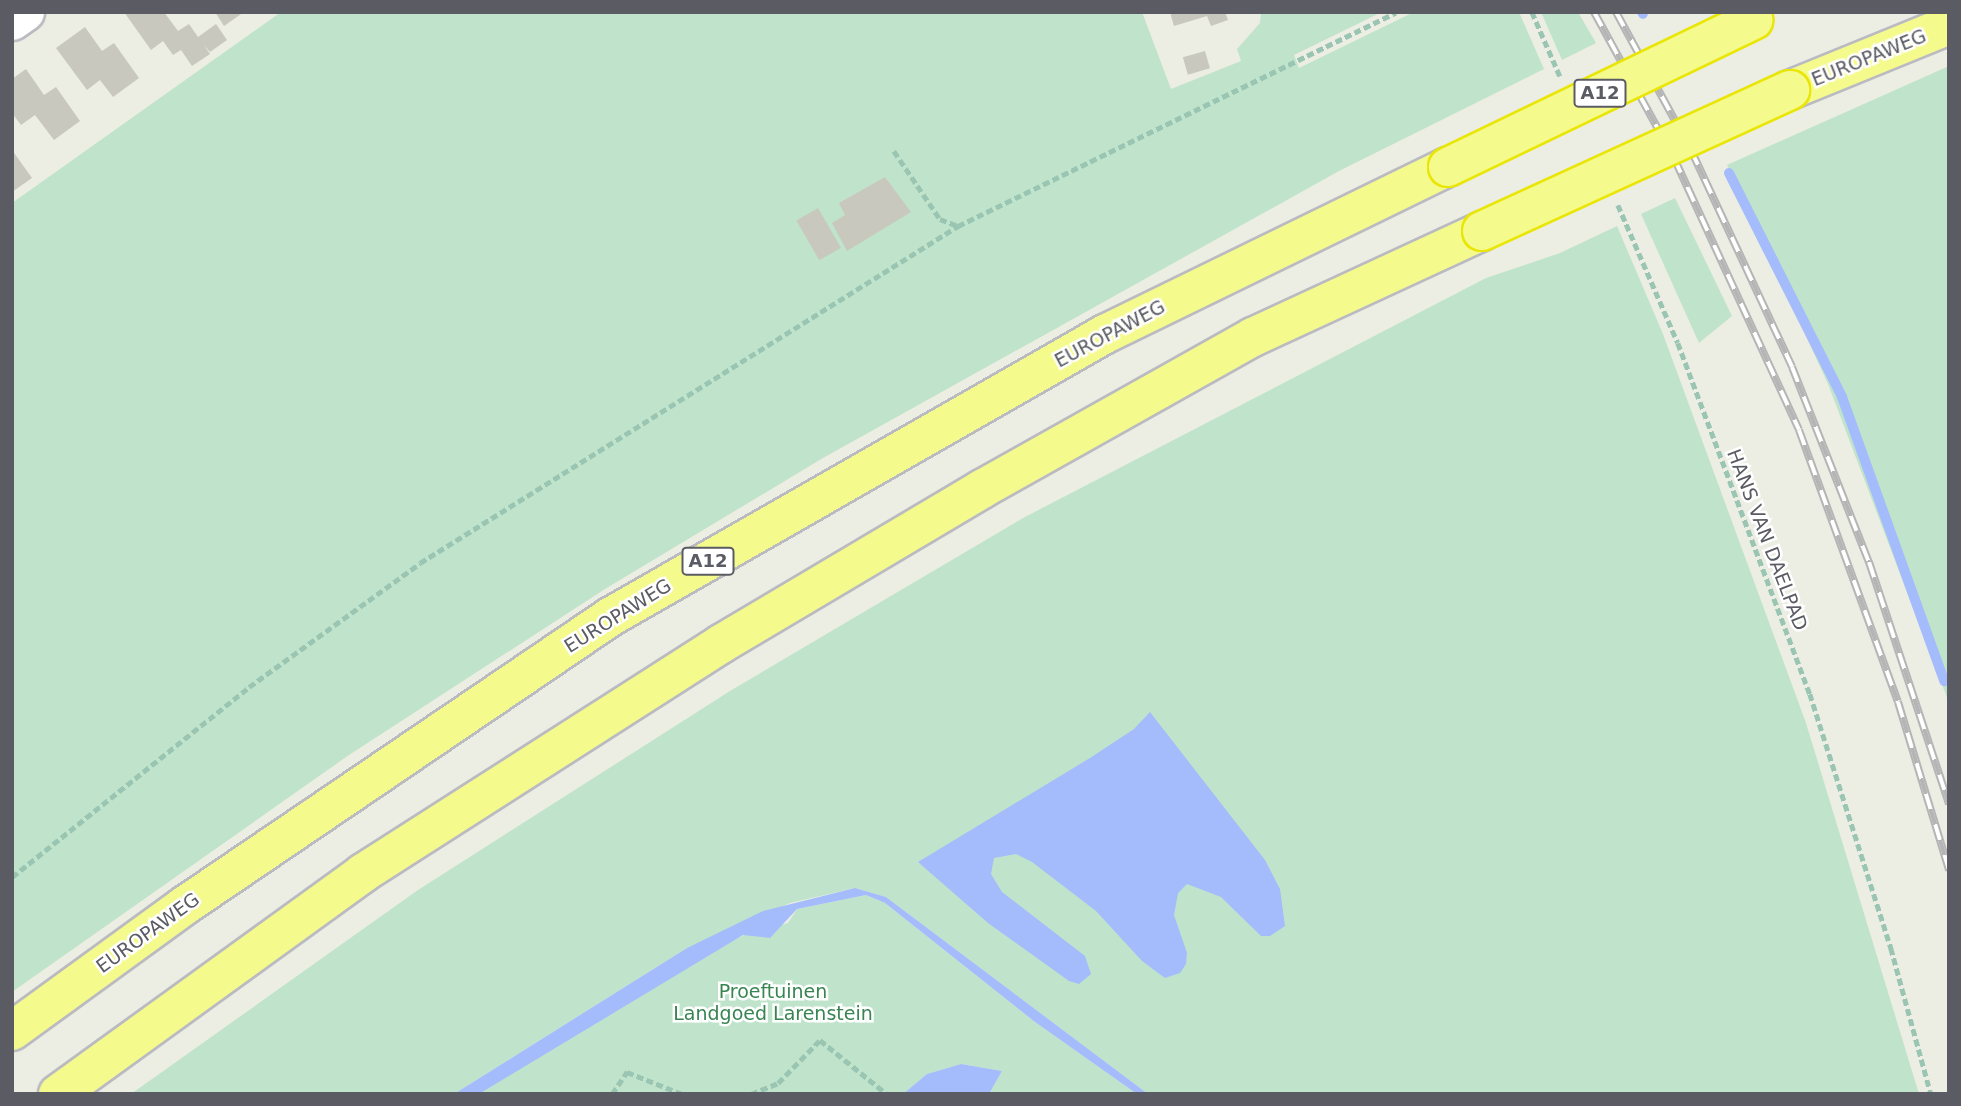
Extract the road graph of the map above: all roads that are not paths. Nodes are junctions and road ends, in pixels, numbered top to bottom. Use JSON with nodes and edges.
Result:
{"nodes":[{"id":1,"x":25,"y":12,"type":"edge"},
{"id":2,"x":1762,"y":16,"type":"edge"},
{"id":3,"x":12,"y":21,"type":"edge"},
{"id":4,"x":1949,"y":25,"type":"edge"},
{"id":5,"x":12,"y":1031,"type":"edge"},
{"id":6,"x":58,"y":1094,"type":"edge"}],
"edges":[{"from":1,"to":3,"type":"street"},
{"from":2,"to":5,"type":"highway","name":"EUROPAWEG","number":"A12","bridge":true},
{"from":4,"to":6,"type":"highway","name":"EUROPAWEG","bridge":true}]}
